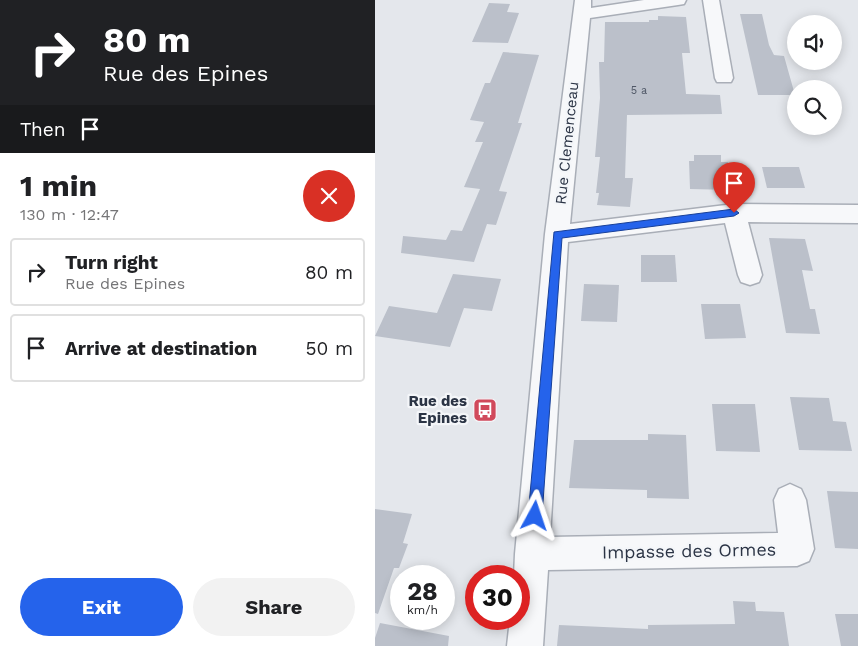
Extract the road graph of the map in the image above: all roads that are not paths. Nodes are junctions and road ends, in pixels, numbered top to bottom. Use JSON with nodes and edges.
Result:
{"nodes":[{"id":1,"x":678,"y":0,"type":"edge"},
{"id":2,"x":711,"y":0,"type":"edge"},
{"id":3,"x":582,"y":7,"type":"edge"},
{"id":4,"x":724,"y":78,"type":"dead end"},
{"id":5,"x":734,"y":213,"type":"junction"},
{"id":6,"x":858,"y":214,"type":"edge"},
{"id":7,"x":557,"y":234,"type":"junction"},
{"id":8,"x":751,"y":275,"type":"dead end"},
{"id":9,"x":790,"y":500,"type":"dead end"},
{"id":10,"x":532,"y":554,"type":"junction"},
{"id":11,"x":525,"y":646,"type":"edge"}],
"edges":[{"from":1,"to":3,"type":"street"},
{"from":2,"to":4,"type":"street"},
{"from":3,"to":7,"type":"street","name":"Rue Clemenceau"},
{"from":5,"to":6,"type":"street"},
{"from":5,"to":7,"type":"street"},
{"from":5,"to":8,"type":"street"},
{"from":7,"to":10,"type":"street","name":"Rue Clemenceau"},
{"from":9,"to":10,"type":"street","name":"Impasse des Ormes"},
{"from":10,"to":11,"type":"street","name":"Rue Clemenceau"}]}
